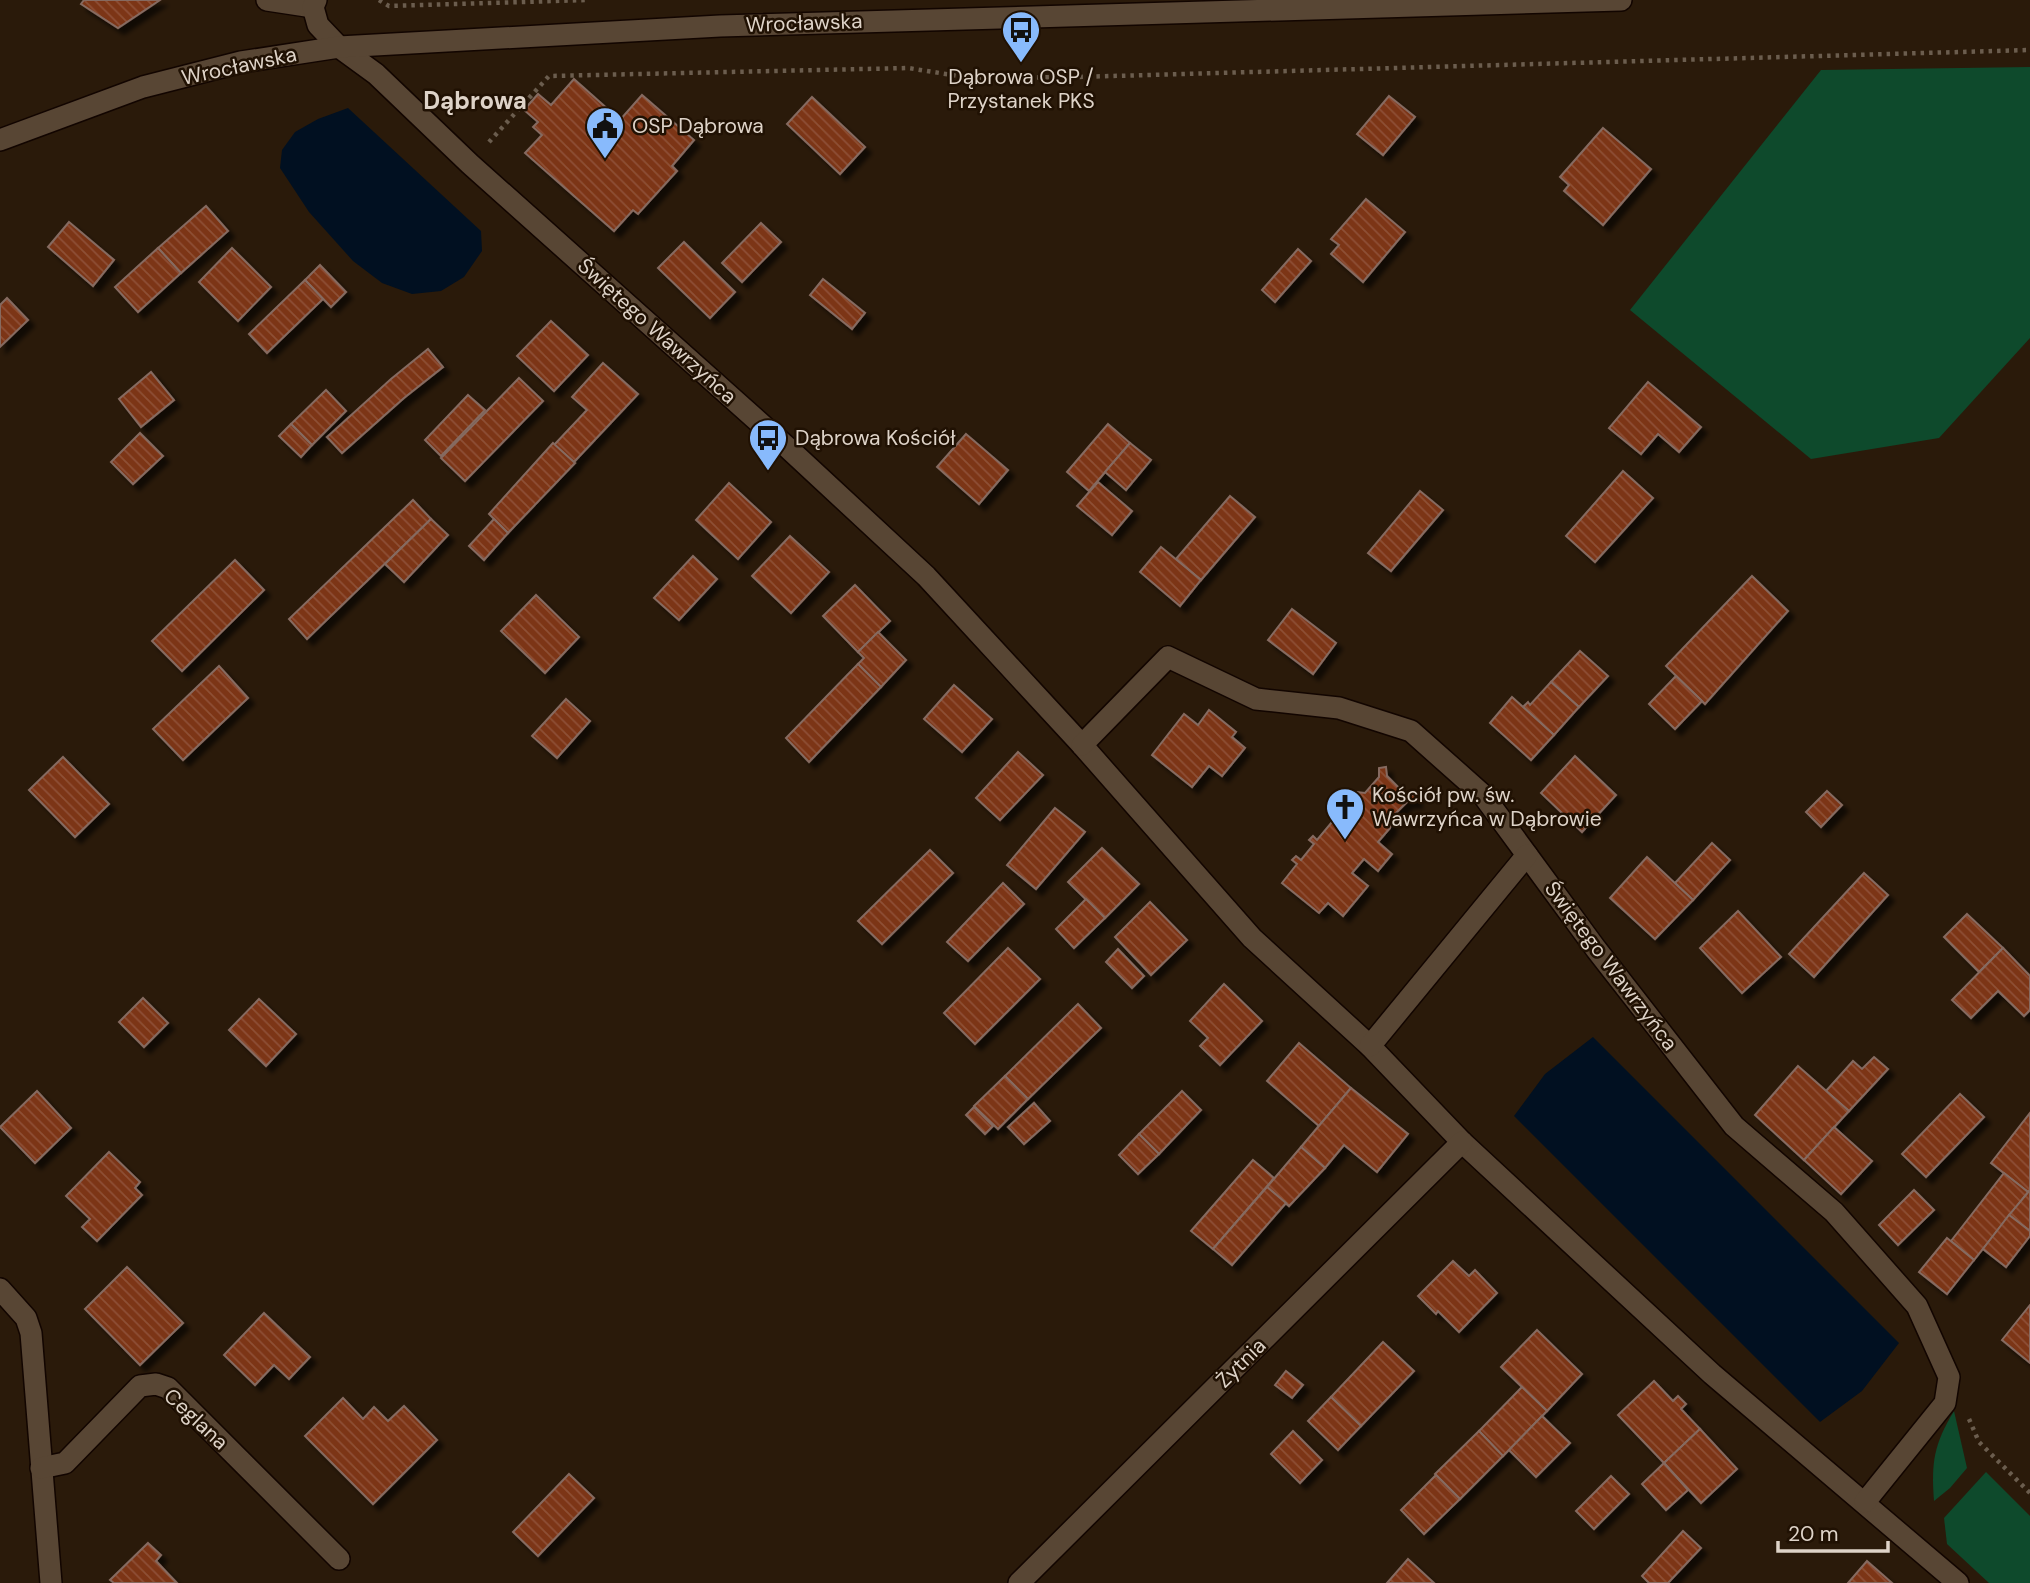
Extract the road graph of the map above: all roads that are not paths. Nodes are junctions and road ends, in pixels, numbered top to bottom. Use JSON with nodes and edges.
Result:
{"nodes":[{"id":1,"x":267,"y":0,"type":"edge"},
{"id":2,"x":1621,"y":0,"type":"edge"},
{"id":3,"x":315,"y":3,"type":"edge"},
{"id":4,"x":339,"y":47,"type":"junction"},
{"id":5,"x":0,"y":140,"type":"edge"},
{"id":6,"x":1082,"y":745,"type":"junction"},
{"id":7,"x":1527,"y":855,"type":"junction"},
{"id":8,"x":1370,"y":1046,"type":"junction"},
{"id":9,"x":1462,"y":1142,"type":"junction"},
{"id":10,"x":0,"y":1289,"type":"edge"},
{"id":11,"x":41,"y":1468,"type":"junction"},
{"id":12,"x":1865,"y":1502,"type":"junction"},
{"id":13,"x":339,"y":1559,"type":"dead end"},
{"id":14,"x":51,"y":1583,"type":"edge"},
{"id":15,"x":1019,"y":1583,"type":"edge"},
{"id":16,"x":1958,"y":1583,"type":"edge"}],
"edges":[{"from":1,"to":3,"type":"street"},
{"from":2,"to":4,"type":"street","name":"Wrocławska"},
{"from":3,"to":4,"type":"street","name":"Świętego Wawrzyńca"},
{"from":4,"to":5,"type":"street","name":"Wrocławska"},
{"from":4,"to":6,"type":"street","name":"Świętego Wawrzyńca"},
{"from":6,"to":7,"type":"street","name":"Świętego Wawrzyńca"},
{"from":6,"to":8,"type":"street","name":"Świętego Wawrzyńca"},
{"from":7,"to":8,"type":"street"},
{"from":7,"to":12,"type":"street","name":"Świętego Wawrzyńca"},
{"from":8,"to":9,"type":"street","name":"Świętego Wawrzyńca"},
{"from":9,"to":12,"type":"street","name":"Świętego Wawrzyńca"},
{"from":9,"to":15,"type":"street","name":"Żytnia"},
{"from":10,"to":11,"type":"street"},
{"from":11,"to":13,"type":"street","name":"Ceglana"},
{"from":11,"to":14,"type":"street"},
{"from":12,"to":16,"type":"street","name":"Świętego Wawrzyńca"}]}
